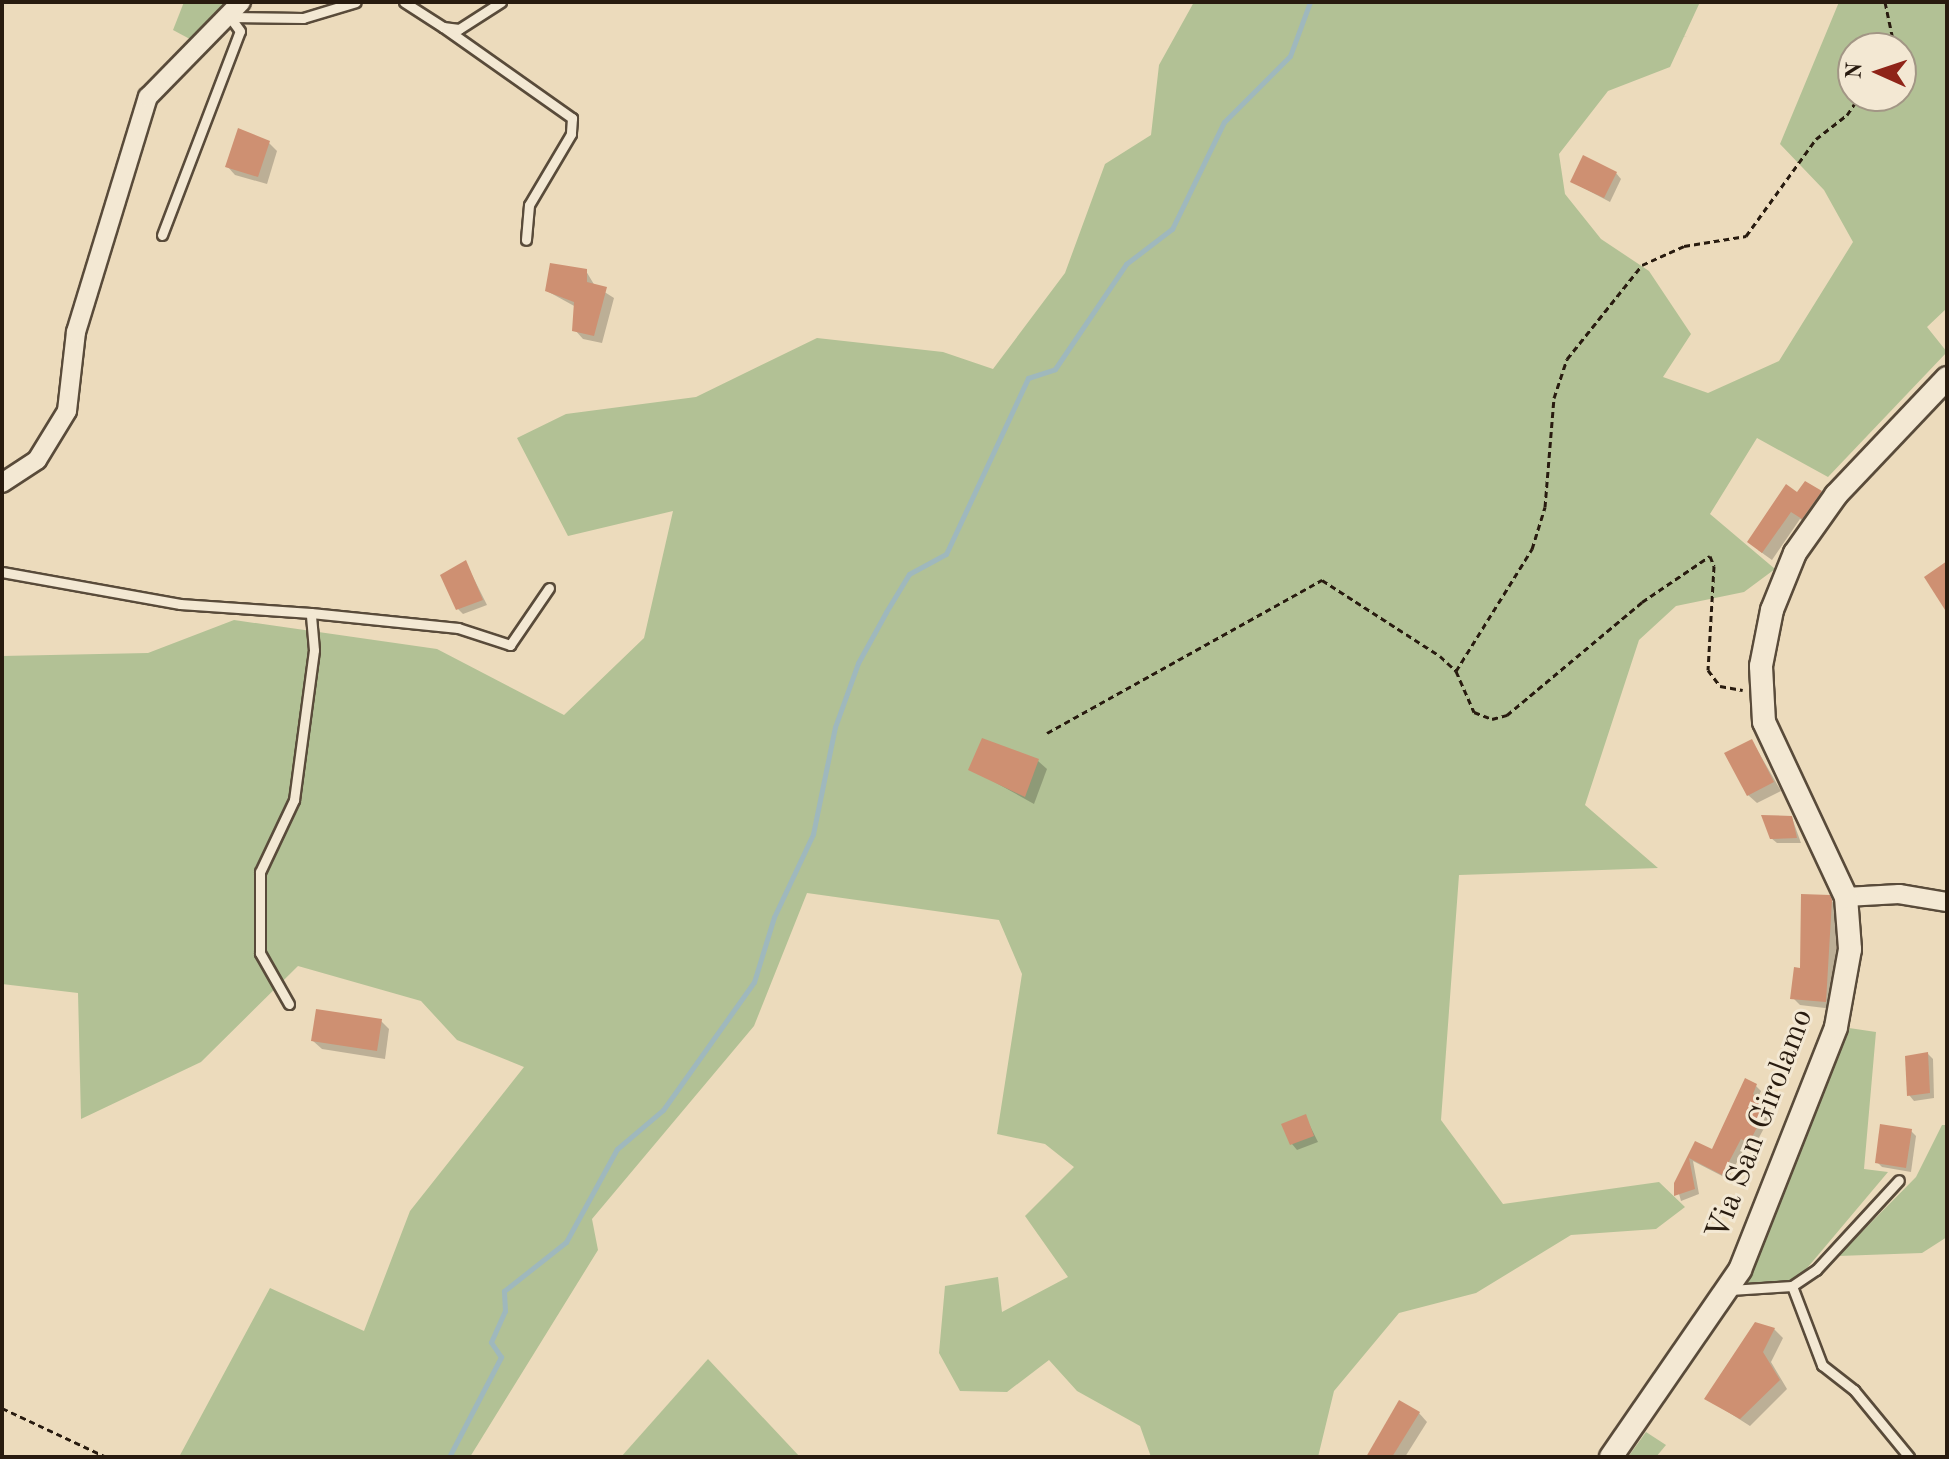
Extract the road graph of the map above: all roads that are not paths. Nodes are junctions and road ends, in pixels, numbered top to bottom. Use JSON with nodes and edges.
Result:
{"nodes":[{"id":1,"x":356,"y":2,"type":"edge"},
{"id":2,"x":404,"y":2,"type":"edge"},
{"id":3,"x":501,"y":2,"type":"edge"},
{"id":4,"x":235,"y":9,"type":"edge"},
{"id":5,"x":443,"y":27,"type":"junction"},
{"id":6,"x":162,"y":235,"type":"dead end"},
{"id":7,"x":526,"y":240,"type":"dead end"},
{"id":8,"x":1947,"y":378,"type":"edge"},
{"id":9,"x":2,"y":483,"type":"edge"},
{"id":10,"x":2,"y":572,"type":"edge"},
{"id":11,"x":549,"y":588,"type":"dead end"},
{"id":12,"x":311,"y":613,"type":"junction"},
{"id":13,"x":1846,"y":897,"type":"junction"},
{"id":14,"x":1947,"y":902,"type":"edge"},
{"id":15,"x":289,"y":1004,"type":"dead end"},
{"id":16,"x":1899,"y":1180,"type":"dead end"},
{"id":17,"x":1792,"y":1286,"type":"junction"},
{"id":18,"x":1726,"y":1290,"type":"junction"},
{"id":19,"x":1611,"y":1457,"type":"edge"},
{"id":20,"x":1909,"y":1457,"type":"edge"}],
"edges":[{"from":1,"to":4,"type":"lane"},
{"from":2,"to":5,"type":"lane"},
{"from":3,"to":5,"type":"lane"},
{"from":4,"to":6,"type":"lane"},
{"from":4,"to":9,"type":"street"},
{"from":5,"to":7,"type":"lane"},
{"from":8,"to":13,"type":"street","name":"Via San Girolamo"},
{"from":10,"to":12,"type":"lane"},
{"from":11,"to":12,"type":"lane"},
{"from":12,"to":15,"type":"lane"},
{"from":13,"to":14,"type":"street"},
{"from":13,"to":18,"type":"street","name":"Via San Girolamo"},
{"from":16,"to":17,"type":"lane"},
{"from":17,"to":18,"type":"lane"},
{"from":17,"to":20,"type":"lane"},
{"from":18,"to":19,"type":"street","name":"Via San Girolamo"}]}
